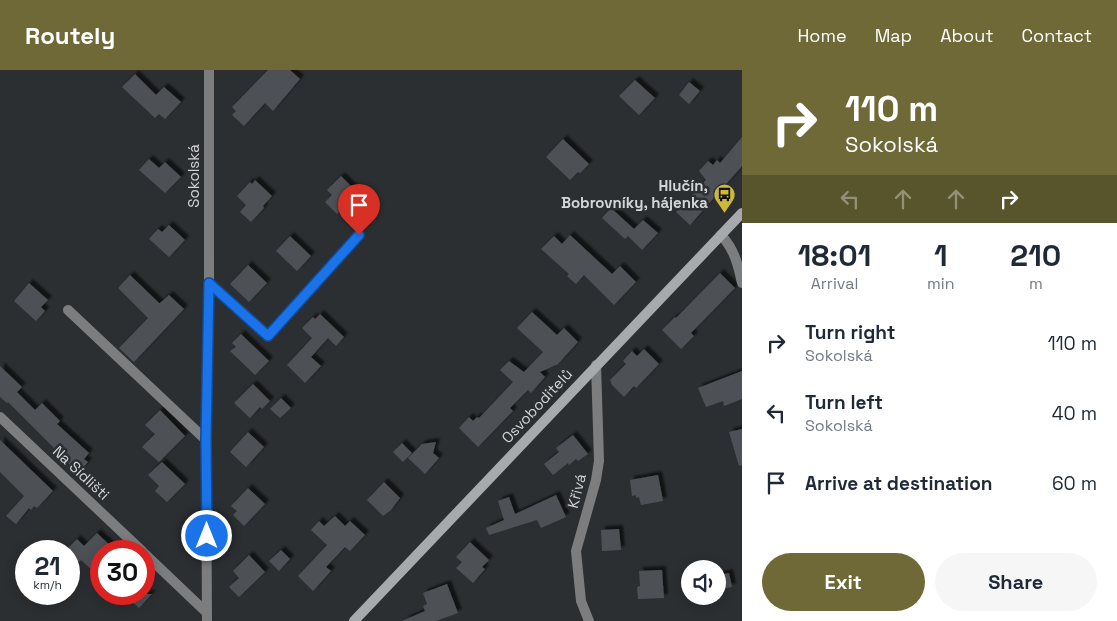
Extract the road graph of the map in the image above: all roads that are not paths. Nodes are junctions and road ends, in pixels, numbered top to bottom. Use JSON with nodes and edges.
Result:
{"nodes":[{"id":1,"x":209,"y":70,"type":"edge"},
{"id":2,"x":742,"y":213,"type":"edge"},
{"id":3,"x":721,"y":234,"type":"junction"},
{"id":4,"x":359,"y":235,"type":"dead end"},
{"id":5,"x":209,"y":283,"type":"junction"},
{"id":6,"x":742,"y":283,"type":"edge"},
{"id":7,"x":68,"y":310,"type":"dead end"},
{"id":8,"x":596,"y":365,"type":"junction"},
{"id":9,"x":0,"y":417,"type":"edge"},
{"id":10,"x":206,"y":440,"type":"junction"},
{"id":11,"x":130,"y":540,"type":"edge"},
{"id":12,"x":155,"y":564,"type":"edge"},
{"id":13,"x":207,"y":617,"type":"edge"},
{"id":14,"x":354,"y":621,"type":"edge"},
{"id":15,"x":589,"y":621,"type":"edge"}],
"edges":[{"from":1,"to":5,"type":"street","name":"Sokolská"},
{"from":2,"to":3,"type":"street","name":"Osvoboditelů"},
{"from":3,"to":6,"type":"street"},
{"from":3,"to":8,"type":"street","name":"Osvoboditelů"},
{"from":4,"to":5,"type":"lane"},
{"from":5,"to":10,"type":"street","name":"Sokolská"},
{"from":7,"to":10,"type":"street"},
{"from":8,"to":14,"type":"street","name":"Osvoboditelů"},
{"from":8,"to":15,"type":"street","name":"Křivá"},
{"from":9,"to":11,"type":"street","name":"Na Sídlišti"},
{"from":10,"to":13,"type":"street","name":"Sokolská"},
{"from":12,"to":13,"type":"street","name":"Na Sídlišti"}]}
